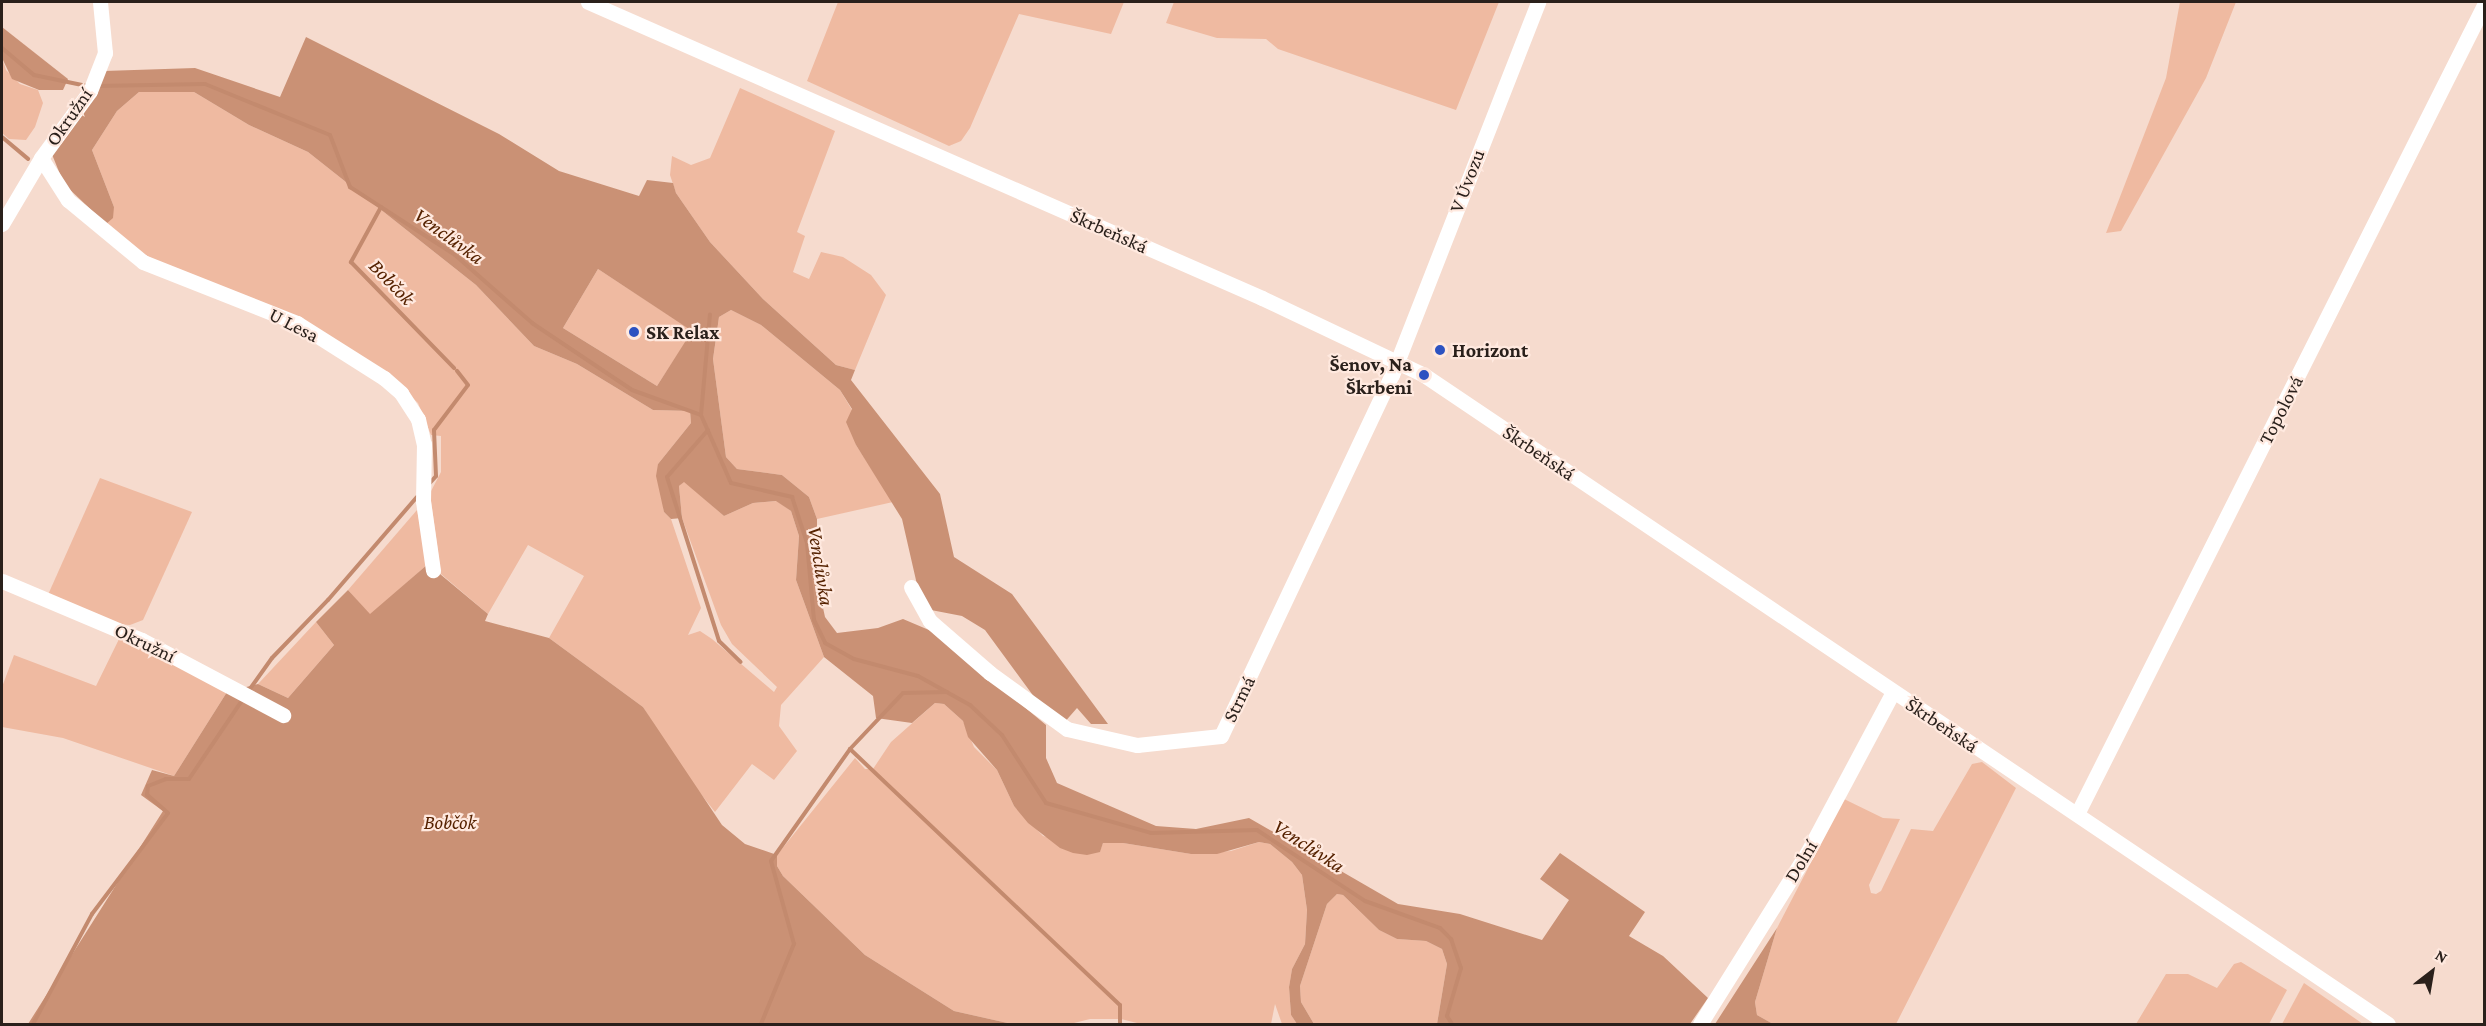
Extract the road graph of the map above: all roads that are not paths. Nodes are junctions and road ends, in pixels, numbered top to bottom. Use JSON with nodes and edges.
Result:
{"nodes":[{"id":1,"x":100,"y":2,"type":"edge"},
{"id":2,"x":588,"y":2,"type":"edge"},
{"id":3,"x":1538,"y":2,"type":"edge"},
{"id":4,"x":2484,"y":5,"type":"edge"},
{"id":5,"x":619,"y":8,"type":"edge"},
{"id":6,"x":41,"y":158,"type":"junction"},
{"id":7,"x":2,"y":224,"type":"edge"},
{"id":8,"x":1396,"y":361,"type":"junction"},
{"id":9,"x":433,"y":570,"type":"dead end"},
{"id":10,"x":2,"y":581,"type":"edge"},
{"id":11,"x":911,"y":587,"type":"dead end"},
{"id":12,"x":1893,"y":692,"type":"junction"},
{"id":13,"x":283,"y":715,"type":"dead end"},
{"id":14,"x":2077,"y":814,"type":"junction"},
{"id":15,"x":1700,"y":1024,"type":"edge"},
{"id":16,"x":2388,"y":1024,"type":"edge"}],
"edges":[{"from":1,"to":6,"type":"street","name":"Okružní"},
{"from":2,"to":5,"type":"street","name":"Škrbeňská"},
{"from":3,"to":8,"type":"street","name":"V Úvozu"},
{"from":4,"to":14,"type":"street","name":"Topolová"},
{"from":5,"to":8,"type":"street","name":"Škrbeňská"},
{"from":6,"to":7,"type":"street","name":"Okružní"},
{"from":6,"to":9,"type":"street","name":"U Lesa"},
{"from":8,"to":11,"type":"street","name":"Strmá"},
{"from":8,"to":12,"type":"street","name":"Škrbeňská"},
{"from":10,"to":13,"type":"street","name":"Okružní"},
{"from":12,"to":14,"type":"street","name":"Škrbeňská"},
{"from":12,"to":15,"type":"street","name":"Dolní"},
{"from":14,"to":16,"type":"street","name":"Škrbeňská"}]}
